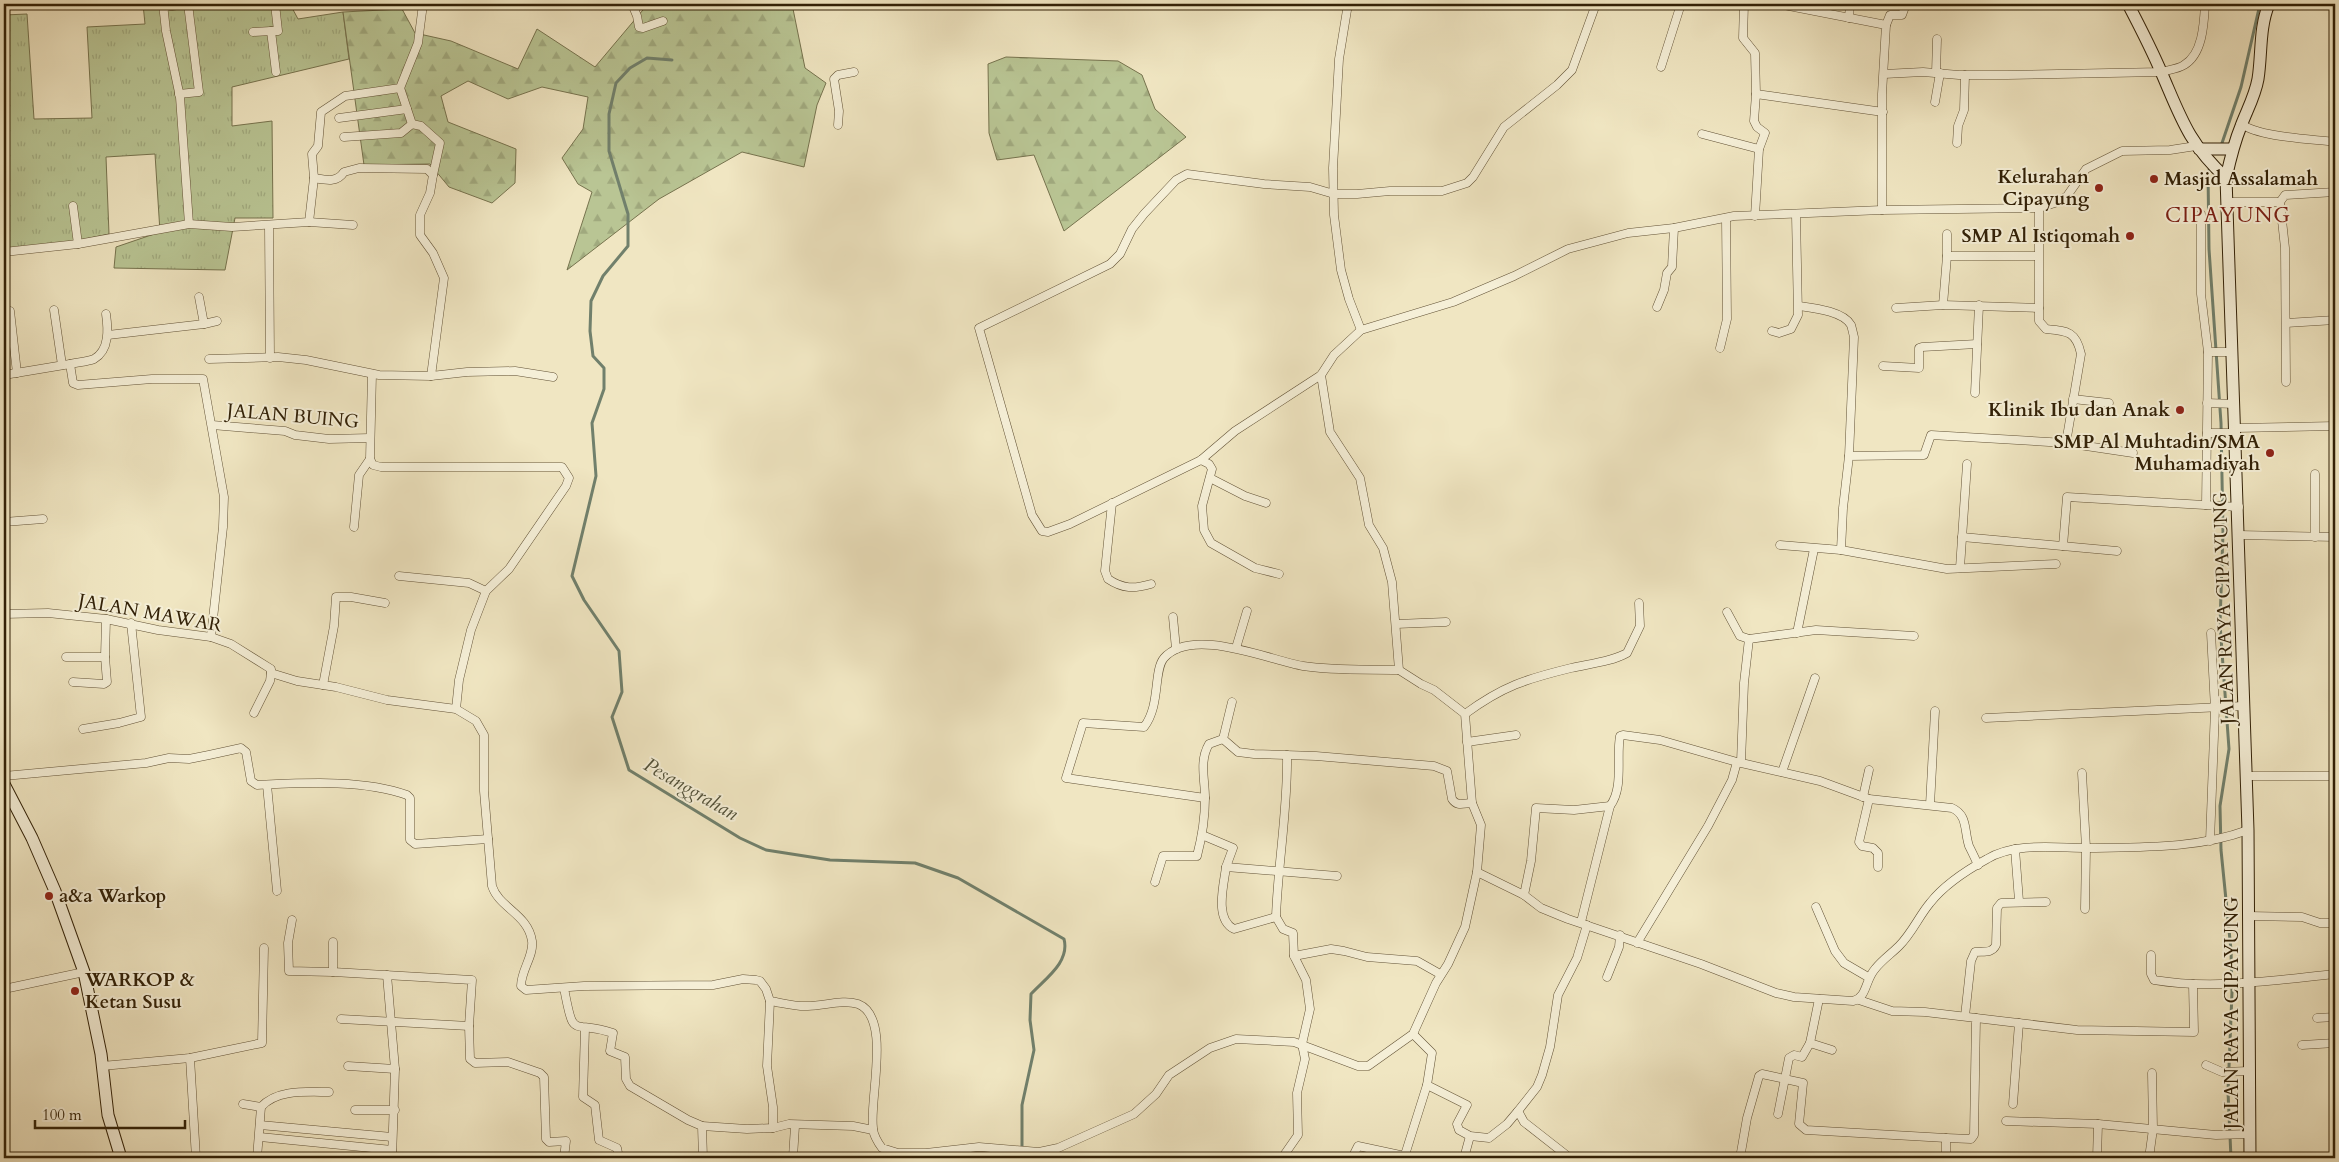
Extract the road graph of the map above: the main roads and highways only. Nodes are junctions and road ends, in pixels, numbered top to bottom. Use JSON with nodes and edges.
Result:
{"nodes":[{"id":1,"x":2128,"y":4,"type":"edge"},
{"id":2,"x":2269,"y":4,"type":"edge"},
{"id":3,"x":2228,"y":149,"type":"junction"},
{"id":4,"x":2202,"y":150,"type":"junction"},
{"id":5,"x":2226,"y":178,"type":"junction"},
{"id":6,"x":4,"y":784,"type":"edge"},
{"id":7,"x":120,"y":1158,"type":"edge"},
{"id":8,"x":2250,"y":1158,"type":"edge"}],
"edges":[{"from":1,"to":4,"type":"main road"},
{"from":2,"to":3,"type":"main road","name":"JALAN RAYA CIPAYUNG"},
{"from":3,"to":4,"type":"main road"},
{"from":3,"to":5,"type":"main road","name":"JALAN RAYA CIPAYUNG"},
{"from":4,"to":5,"type":"main road"},
{"from":5,"to":8,"type":"main road","name":"JALAN RAYA CIPAYUNG"},
{"from":6,"to":7,"type":"main road"}]}
